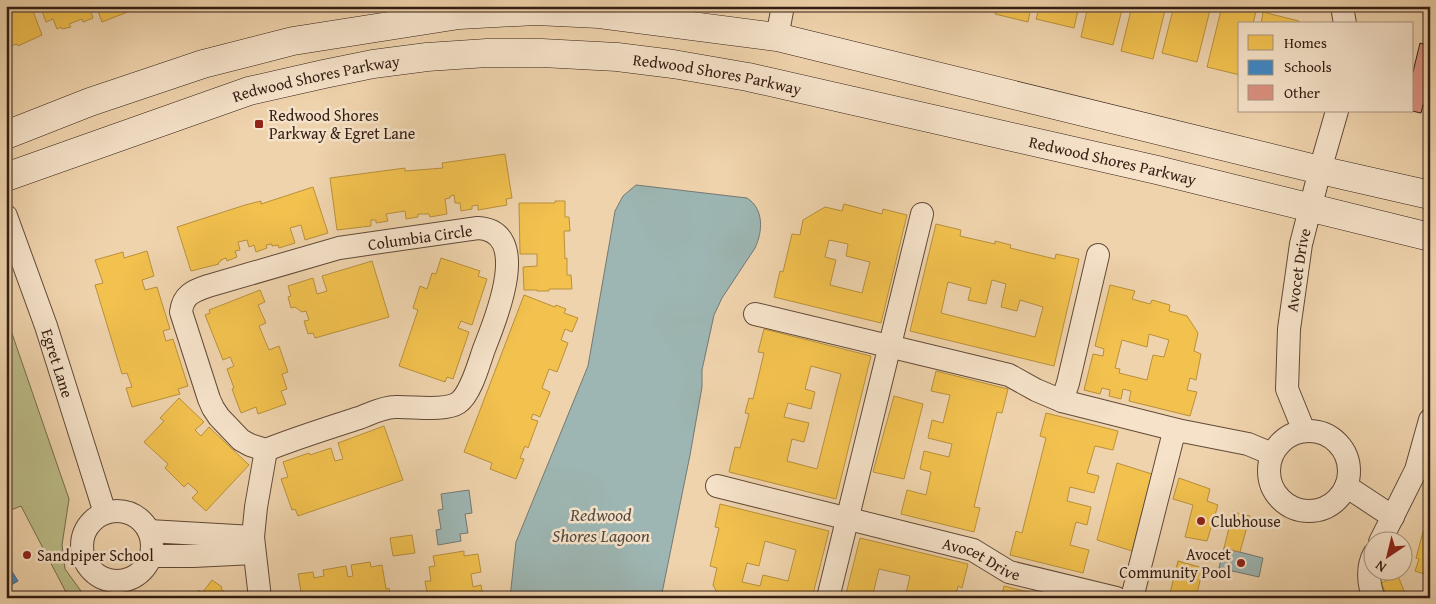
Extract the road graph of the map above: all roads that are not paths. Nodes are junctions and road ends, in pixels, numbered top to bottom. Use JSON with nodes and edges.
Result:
{"nodes":[{"id":1,"x":783,"y":6,"type":"edge"},
{"id":2,"x":1342,"y":6,"type":"edge"},
{"id":3,"x":1345,"y":22,"type":"edge"},
{"id":4,"x":777,"y":38,"type":"junction"},
{"id":5,"x":1338,"y":112,"type":"edge"},
{"id":6,"x":6,"y":135,"type":"edge"},
{"id":7,"x":1320,"y":170,"type":"junction"},
{"id":8,"x":6,"y":177,"type":"edge"},
{"id":9,"x":1430,"y":195,"type":"edge"},
{"id":10,"x":1310,"y":206,"type":"junction"},
{"id":11,"x":922,"y":214,"type":"dead end"},
{"id":12,"x":6,"y":216,"type":"edge"},
{"id":13,"x":1430,"y":237,"type":"edge"},
{"id":14,"x":1098,"y":255,"type":"dead end"},
{"id":15,"x":755,"y":314,"type":"dead end"},
{"id":16,"x":889,"y":346,"type":"junction"},
{"id":17,"x":1062,"y":402,"type":"junction"},
{"id":18,"x":1430,"y":420,"type":"edge"},
{"id":19,"x":1178,"y":430,"type":"junction"},
{"id":20,"x":1304,"y":431,"type":"junction"},
{"id":21,"x":266,"y":450,"type":"junction"},
{"id":22,"x":1272,"y":454,"type":"junction"},
{"id":23,"x":717,"y":486,"type":"dead end"},
{"id":24,"x":1346,"y":486,"type":"junction"},
{"id":25,"x":104,"y":513,"type":"junction"},
{"id":26,"x":1393,"y":517,"type":"junction"},
{"id":27,"x":848,"y":518,"type":"junction"},
{"id":28,"x":149,"y":531,"type":"junction"},
{"id":29,"x":1385,"y":532,"type":"edge"},
{"id":30,"x":254,"y":545,"type":"junction"},
{"id":31,"x":151,"y":556,"type":"junction"},
{"id":32,"x":1370,"y":582,"type":"edge"},
{"id":33,"x":260,"y":598,"type":"edge"},
{"id":34,"x":828,"y":598,"type":"edge"},
{"id":35,"x":1116,"y":598,"type":"edge"},
{"id":36,"x":1132,"y":598,"type":"edge"},
{"id":37,"x":1374,"y":598,"type":"edge"}],
"edges":[{"from":1,"to":4,"type":"street"},
{"from":2,"to":3,"type":"street"},
{"from":4,"to":6,"type":"main road"},
{"from":4,"to":7,"type":"main road"},
{"from":5,"to":7,"type":"street","name":"Avocet Drive"},
{"from":7,"to":9,"type":"main road"},
{"from":7,"to":10,"type":"street","name":"Avocet Drive"},
{"from":8,"to":10,"type":"main road","name":"Redwood Shores Parkway"},
{"from":10,"to":13,"type":"main road","name":"Redwood Shores Parkway"},
{"from":10,"to":20,"type":"street","name":"Avocet Drive"},
{"from":11,"to":16,"type":"street"},
{"from":12,"to":25,"type":"street","name":"Egret Lane"},
{"from":14,"to":17,"type":"street"},
{"from":15,"to":16,"type":"street"},
{"from":16,"to":17,"type":"street"},
{"from":16,"to":27,"type":"street"},
{"from":17,"to":19,"type":"street"},
{"from":18,"to":26,"type":"street"},
{"from":19,"to":22,"type":"street"},
{"from":19,"to":36,"type":"street"},
{"from":20,"to":22,"type":"street"},
{"from":20,"to":24,"type":"street"},
{"from":21,"to":21,"type":"street","name":"Columbia Circle"},
{"from":21,"to":30,"type":"street"},
{"from":22,"to":24,"type":"street"},
{"from":23,"to":27,"type":"street","name":"Avocet Drive"},
{"from":24,"to":26,"type":"street"},
{"from":25,"to":28,"type":"street"},
{"from":25,"to":31,"type":"street"},
{"from":26,"to":29,"type":"street"},
{"from":27,"to":34,"type":"street"},
{"from":27,"to":35,"type":"street","name":"Avocet Drive"},
{"from":28,"to":30,"type":"street"},
{"from":28,"to":31,"type":"street"},
{"from":30,"to":31,"type":"street"},
{"from":30,"to":33,"type":"street"},
{"from":32,"to":37,"type":"street"}]}
